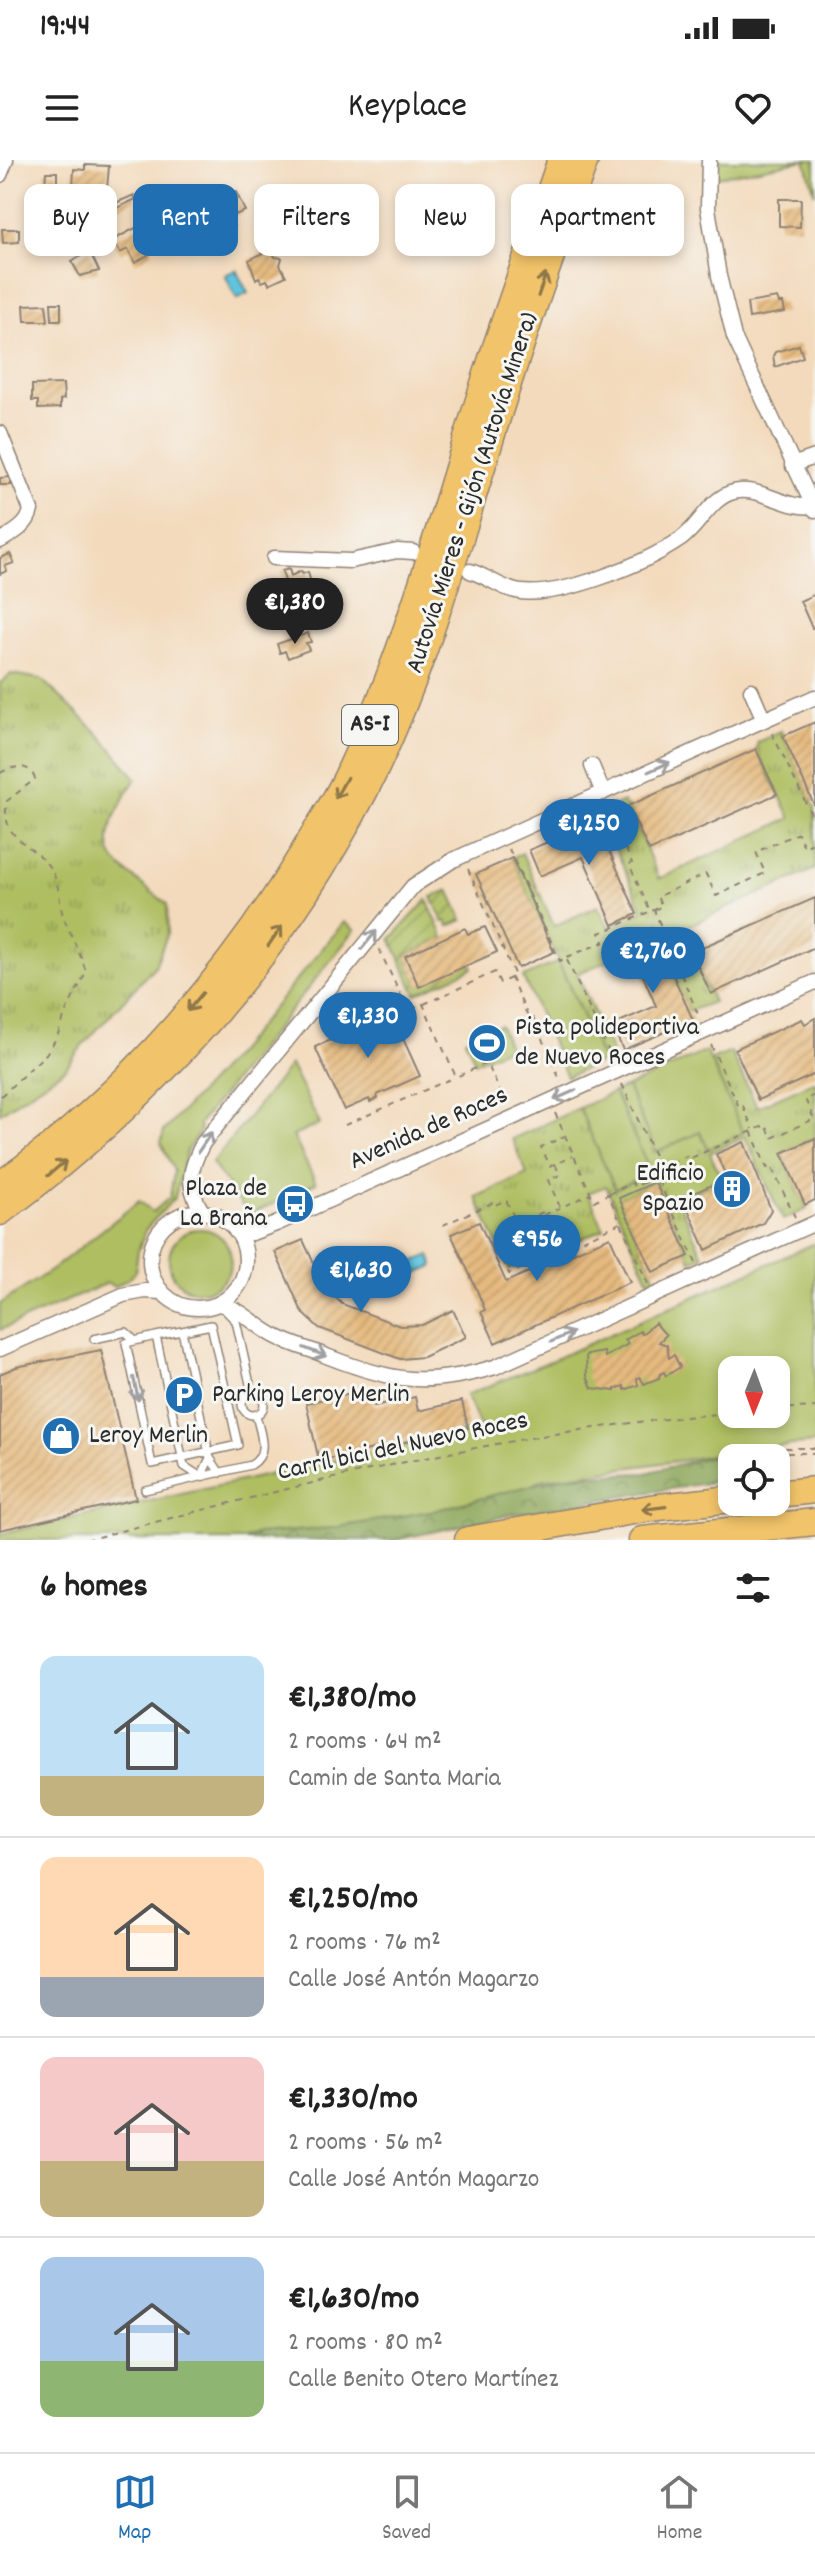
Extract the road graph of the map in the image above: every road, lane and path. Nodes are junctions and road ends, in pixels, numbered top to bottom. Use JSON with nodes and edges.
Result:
{"nodes":[{"id":1,"x":6,"y":160,"type":"edge"},
{"id":2,"x":561,"y":160,"type":"edge"},
{"id":3,"x":585,"y":160,"type":"edge"},
{"id":4,"x":709,"y":160,"type":"edge"},
{"id":5,"x":0,"y":175,"type":"edge"},
{"id":6,"x":0,"y":433,"type":"edge"},
{"id":7,"x":815,"y":457,"type":"edge"},
{"id":8,"x":792,"y":465,"type":"junction"},
{"id":9,"x":814,"y":508,"type":"edge"},
{"id":10,"x":0,"y":541,"type":"edge"},
{"id":11,"x":413,"y":552,"type":"dead end"},
{"id":12,"x":274,"y":558,"type":"dead end"},
{"id":13,"x":470,"y":571,"type":"dead end"},
{"id":14,"x":751,"y":690,"type":"dead end"},
{"id":15,"x":815,"y":697,"type":"edge"},
{"id":16,"x":768,"y":726,"type":"junction"},
{"id":17,"x":592,"y":766,"type":"dead end"},
{"id":18,"x":0,"y":773,"type":"edge"},
{"id":19,"x":605,"y":799,"type":"junction"},
{"id":20,"x":815,"y":822,"type":"edge"},
{"id":21,"x":815,"y":842,"type":"edge"},
{"id":22,"x":509,"y":849,"type":"dead end"},
{"id":23,"x":467,"y":868,"type":"dead end"},
{"id":24,"x":652,"y":911,"type":"junction"},
{"id":25,"x":379,"y":949,"type":"dead end"},
{"id":26,"x":566,"y":958,"type":"junction"},
{"id":27,"x":511,"y":978,"type":"junction"},
{"id":28,"x":815,"y":982,"type":"edge"},
{"id":29,"x":423,"y":1004,"type":"junction"},
{"id":30,"x":701,"y":1020,"type":"dead end"},
{"id":31,"x":710,"y":1044,"type":"dead end"},
{"id":32,"x":612,"y":1059,"type":"dead end"},
{"id":33,"x":456,"y":1077,"type":"junction"},
{"id":34,"x":562,"y":1082,"type":"dead end"},
{"id":35,"x":622,"y":1083,"type":"dead end"},
{"id":36,"x":815,"y":1095,"type":"edge"},
{"id":37,"x":0,"y":1097,"type":"edge"},
{"id":38,"x":506,"y":1106,"type":"dead end"},
{"id":39,"x":554,"y":1112,"type":"dead end"},
{"id":40,"x":345,"y":1125,"type":"dead end"},
{"id":41,"x":752,"y":1131,"type":"junction"},
{"id":42,"x":565,"y":1136,"type":"junction"},
{"id":43,"x":574,"y":1156,"type":"junction"},
{"id":44,"x":555,"y":1164,"type":"junction"},
{"id":45,"x":660,"y":1169,"type":"junction"},
{"id":46,"x":657,"y":1177,"type":"junction"},
{"id":47,"x":0,"y":1185,"type":"edge"},
{"id":48,"x":591,"y":1194,"type":"junction"},
{"id":49,"x":608,"y":1194,"type":"junction"},
{"id":50,"x":561,"y":1208,"type":"junction"},
{"id":51,"x":0,"y":1212,"type":"edge"},
{"id":52,"x":203,"y":1213,"type":"junction"},
{"id":53,"x":544,"y":1215,"type":"junction"},
{"id":54,"x":795,"y":1218,"type":"dead end"},
{"id":55,"x":621,"y":1223,"type":"junction"},
{"id":56,"x":815,"y":1223,"type":"edge"},
{"id":57,"x":443,"y":1225,"type":"dead end"},
{"id":58,"x":236,"y":1232,"type":"junction"},
{"id":59,"x":554,"y":1237,"type":"dead end"},
{"id":60,"x":493,"y":1238,"type":"dead end"},
{"id":61,"x":696,"y":1263,"type":"dead end"},
{"id":62,"x":149,"y":1267,"type":"junction"},
{"id":63,"x":648,"y":1284,"type":"dead end"},
{"id":64,"x":161,"y":1292,"type":"junction"},
{"id":65,"x":123,"y":1295,"type":"junction"},
{"id":66,"x":219,"y":1304,"type":"junction"},
{"id":67,"x":182,"y":1331,"type":"junction"},
{"id":68,"x":156,"y":1336,"type":"junction"},
{"id":69,"x":94,"y":1339,"type":"dead end"},
{"id":70,"x":135,"y":1341,"type":"junction"},
{"id":71,"x":0,"y":1349,"type":"edge"},
{"id":72,"x":252,"y":1393,"type":"junction"},
{"id":73,"x":815,"y":1407,"type":"edge"},
{"id":74,"x":790,"y":1408,"type":"edge"},
{"id":75,"x":256,"y":1415,"type":"junction"},
{"id":76,"x":718,"y":1415,"type":"edge"},
{"id":77,"x":815,"y":1448,"type":"edge"},
{"id":78,"x":815,"y":1453,"type":"edge"},
{"id":79,"x":209,"y":1455,"type":"junction"},
{"id":80,"x":182,"y":1458,"type":"junction"},
{"id":81,"x":220,"y":1473,"type":"junction"},
{"id":82,"x":201,"y":1477,"type":"junction"},
{"id":83,"x":145,"y":1490,"type":"dead end"},
{"id":84,"x":815,"y":1490,"type":"edge"},
{"id":85,"x":790,"y":1493,"type":"edge"},
{"id":86,"x":718,"y":1501,"type":"edge"},
{"id":87,"x":815,"y":1522,"type":"edge"},
{"id":88,"x":86,"y":1540,"type":"edge"},
{"id":89,"x":468,"y":1540,"type":"edge"},
{"id":90,"x":642,"y":1540,"type":"edge"}],
"edges":[{"from":1,"to":5,"type":"street"},
{"from":2,"to":47,"type":"highway","number":"AS-I","one_way":true},
{"from":51,"to":3,"type":"highway","name":"Autovía Mieres - Gijón (Autovía Minera)","number":"AS-I","one_way":true},
{"from":4,"to":8,"type":"street"},
{"from":6,"to":10,"type":"street"},
{"from":7,"to":8,"type":"street"},
{"from":8,"to":9,"type":"street"},
{"from":9,"to":13,"type":"street"},
{"from":11,"to":12,"type":"street"},
{"from":14,"to":16,"type":"street"},
{"from":15,"to":16,"type":"street"},
{"from":19,"to":16,"type":"street","one_way":true},
{"from":16,"to":20,"type":"path"},
{"from":17,"to":19,"type":"street"},
{"from":18,"to":37,"type":"path"},
{"from":19,"to":24,"type":"path"},
{"from":52,"to":19,"type":"street","one_way":true},
{"from":21,"to":24,"type":"path"},
{"from":22,"to":26,"type":"path"},
{"from":23,"to":27,"type":"path"},
{"from":24,"to":26,"type":"path"},
{"from":24,"to":30,"type":"path"},
{"from":25,"to":29,"type":"path"},
{"from":26,"to":32,"type":"path"},
{"from":27,"to":29,"type":"path"},
{"from":27,"to":34,"type":"path"},
{"from":28,"to":58,"type":"street","name":"Avenida de Roces","one_way":true},
{"from":29,"to":33,"type":"path"},
{"from":31,"to":41,"type":"path"},
{"from":33,"to":38,"type":"path"},
{"from":33,"to":40,"type":"path"},
{"from":35,"to":45,"type":"path"},
{"from":36,"to":41,"type":"path"},
{"from":39,"to":42,"type":"path"},
{"from":41,"to":45,"type":"path"},
{"from":41,"to":54,"type":"path"},
{"from":42,"to":43,"type":"path"},
{"from":42,"to":44,"type":"path"},
{"from":43,"to":44,"type":"path"},
{"from":43,"to":48,"type":"path"},
{"from":44,"to":50,"type":"path"},
{"from":45,"to":46,"type":"path"},
{"from":46,"to":49,"type":"path"},
{"from":46,"to":61,"type":"path"},
{"from":48,"to":49,"type":"path"},
{"from":48,"to":50,"type":"path"},
{"from":49,"to":55,"type":"path"},
{"from":50,"to":53,"type":"path"},
{"from":52,"to":58,"type":"street"},
{"from":52,"to":62,"type":"street"},
{"from":53,"to":57,"type":"path"},
{"from":53,"to":59,"type":"path"},
{"from":55,"to":60,"type":"path"},
{"from":55,"to":63,"type":"path"},
{"from":66,"to":56,"type":"street","one_way":true},
{"from":58,"to":66,"type":"street"},
{"from":62,"to":64,"type":"street"},
{"from":62,"to":65,"type":"street"},
{"from":64,"to":65,"type":"street"},
{"from":64,"to":66,"type":"street"},
{"from":65,"to":71,"type":"street"},
{"from":66,"to":72,"type":"lane"},
{"from":67,"to":68,"type":"lane"},
{"from":67,"to":79,"type":"lane"},
{"from":67,"to":79,"type":"lane"},
{"from":68,"to":70,"type":"lane"},
{"from":68,"to":80,"type":"lane"},
{"from":69,"to":70,"type":"lane"},
{"from":70,"to":80,"type":"lane","one_way":true},
{"from":72,"to":75,"type":"lane"},
{"from":72,"to":75,"type":"lane"},
{"from":73,"to":74,"type":"path"},
{"from":75,"to":81,"type":"lane"},
{"from":76,"to":88,"type":"path","name":"Carríl bici del Nuevo Roces"},
{"from":77,"to":78,"type":"path"},
{"from":79,"to":80,"type":"lane"},
{"from":79,"to":81,"type":"lane"},
{"from":79,"to":82,"type":"lane"},
{"from":80,"to":82,"type":"lane"},
{"from":81,"to":82,"type":"lane"},
{"from":82,"to":83,"type":"lane"},
{"from":84,"to":85,"type":"highway"},
{"from":86,"to":89,"type":"highway","one_way":true},
{"from":87,"to":90,"type":"highway"}]}
